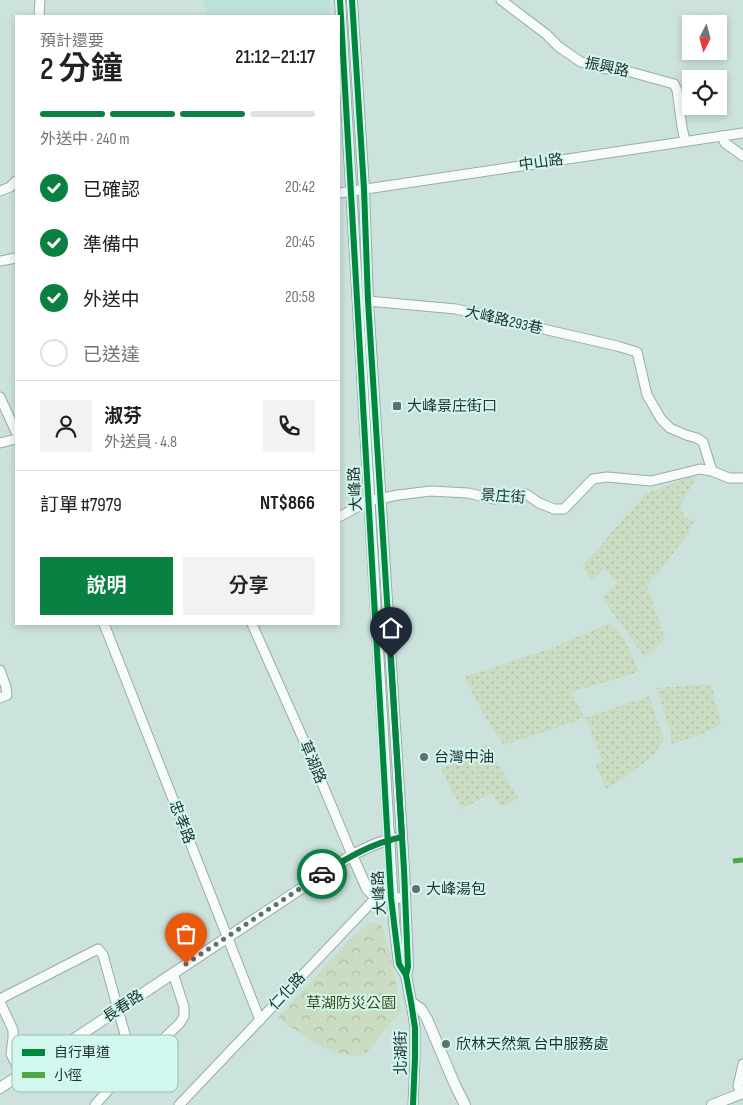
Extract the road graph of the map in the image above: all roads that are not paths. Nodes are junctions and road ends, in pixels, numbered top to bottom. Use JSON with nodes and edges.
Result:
{"nodes":[{"id":1,"x":40,"y":0,"type":"edge"},
{"id":2,"x":340,"y":0,"type":"edge"},
{"id":3,"x":352,"y":0,"type":"edge"},
{"id":4,"x":502,"y":0,"type":"edge"},
{"id":5,"x":39,"y":15,"type":"edge"},
{"id":6,"x":743,"y":133,"type":"edge"},
{"id":7,"x":722,"y":136,"type":"junction"},
{"id":8,"x":685,"y":141,"type":"junction"},
{"id":9,"x":743,"y":156,"type":"edge"},
{"id":10,"x":15,"y":181,"type":"edge"},
{"id":11,"x":364,"y":189,"type":"junction"},
{"id":12,"x":0,"y":191,"type":"edge"},
{"id":13,"x":351,"y":191,"type":"junction"},
{"id":14,"x":340,"y":193,"type":"edge"},
{"id":15,"x":15,"y":258,"type":"edge"},
{"id":16,"x":0,"y":261,"type":"edge"},
{"id":17,"x":368,"y":301,"type":"junction"},
{"id":18,"x":0,"y":397,"type":"edge"},
{"id":19,"x":15,"y":430,"type":"edge"},
{"id":20,"x":15,"y":438,"type":"edge"},
{"id":21,"x":0,"y":444,"type":"edge"},
{"id":22,"x":712,"y":471,"type":"junction"},
{"id":23,"x":743,"y":478,"type":"edge"},
{"id":24,"x":381,"y":499,"type":"junction"},
{"id":25,"x":368,"y":501,"type":"junction"},
{"id":26,"x":340,"y":516,"type":"edge"},
{"id":27,"x":104,"y":625,"type":"edge"},
{"id":28,"x":252,"y":625,"type":"edge"},
{"id":29,"x":0,"y":670,"type":"edge"},
{"id":30,"x":4,"y":696,"type":"edge"},
{"id":31,"x":402,"y":837,"type":"junction"},
{"id":32,"x":389,"y":839,"type":"junction"},
{"id":33,"x":352,"y":855,"type":"junction"},
{"id":34,"x":404,"y":897,"type":"junction"},
{"id":35,"x":376,"y":898,"type":"junction"},
{"id":36,"x":391,"y":898,"type":"junction"},
{"id":37,"x":227,"y":938,"type":"junction"},
{"id":38,"x":173,"y":973,"type":"junction"},
{"id":39,"x":406,"y":975,"type":"junction"},
{"id":40,"x":0,"y":1000,"type":"edge"},
{"id":41,"x":411,"y":1002,"type":"junction"},
{"id":42,"x":118,"y":1010,"type":"junction"},
{"id":43,"x":260,"y":1020,"type":"junction"},
{"id":44,"x":13,"y":1035,"type":"edge"},
{"id":45,"x":80,"y":1035,"type":"edge"},
{"id":46,"x":125,"y":1035,"type":"edge"},
{"id":47,"x":167,"y":1035,"type":"edge"},
{"id":48,"x":743,"y":1064,"type":"edge"},
{"id":49,"x":12,"y":1080,"type":"edge"},
{"id":50,"x":0,"y":1088,"type":"edge"},
{"id":51,"x":106,"y":1092,"type":"edge"},
{"id":52,"x":742,"y":1093,"type":"edge"},
{"id":53,"x":95,"y":1105,"type":"edge"},
{"id":54,"x":180,"y":1105,"type":"edge"},
{"id":55,"x":412,"y":1105,"type":"edge"},
{"id":56,"x":465,"y":1105,"type":"edge"},
{"id":57,"x":712,"y":1105,"type":"edge"}],
"edges":[{"from":1,"to":5,"type":"street"},
{"from":2,"to":13,"type":"street","name":"大峰路"},
{"from":3,"to":11,"type":"street","name":"大峰路"},
{"from":4,"to":8,"type":"street","name":"振興路"},
{"from":6,"to":7,"type":"street","name":"中山路"},
{"from":7,"to":8,"type":"street","name":"中山路"},
{"from":7,"to":9,"type":"street"},
{"from":8,"to":11,"type":"street","name":"中山路"},
{"from":10,"to":12,"type":"street"},
{"from":11,"to":13,"type":"street","name":"中山路"},
{"from":11,"to":17,"type":"street","name":"大峰路"},
{"from":13,"to":14,"type":"street","name":"中山路"},
{"from":13,"to":25,"type":"street","name":"大峰路"},
{"from":15,"to":16,"type":"street"},
{"from":17,"to":22,"type":"street","name":"大峰路293巷"},
{"from":17,"to":24,"type":"street","name":"大峰路"},
{"from":18,"to":19,"type":"street"},
{"from":20,"to":21,"type":"street"},
{"from":22,"to":23,"type":"street","name":"景庄街"},
{"from":22,"to":24,"type":"street","name":"景庄街"},
{"from":24,"to":25,"type":"street","name":"景庄街"},
{"from":24,"to":31,"type":"street","name":"大峰路"},
{"from":25,"to":26,"type":"street","name":"景庄街"},
{"from":25,"to":32,"type":"street","name":"大峰路"},
{"from":27,"to":37,"type":"street","name":"忠孝路"},
{"from":28,"to":33,"type":"street","name":"草湖路"},
{"from":29,"to":30,"type":"street"},
{"from":31,"to":32,"type":"street","name":"長春路"},
{"from":31,"to":34,"type":"street","name":"大峰路"},
{"from":32,"to":33,"type":"street","name":"長春路"},
{"from":32,"to":36,"type":"street","name":"大峰路"},
{"from":33,"to":35,"type":"street","name":"草湖路"},
{"from":33,"to":37,"type":"street","name":"長春路"},
{"from":34,"to":36,"type":"street"},
{"from":34,"to":39,"type":"street","name":"大峰路"},
{"from":35,"to":36,"type":"street"},
{"from":35,"to":43,"type":"street","name":"仁化路"},
{"from":36,"to":39,"type":"street","name":"大峰路"},
{"from":37,"to":38,"type":"street","name":"長春路"},
{"from":37,"to":43,"type":"street","name":"忠孝路"},
{"from":38,"to":42,"type":"street","name":"長春路"},
{"from":38,"to":47,"type":"street"},
{"from":39,"to":41,"type":"street","name":"大峰路"},
{"from":40,"to":42,"type":"street"},
{"from":40,"to":44,"type":"street"},
{"from":41,"to":55,"type":"street","name":"北湖街"},
{"from":41,"to":56,"type":"street"},
{"from":42,"to":45,"type":"street","name":"長春路"},
{"from":42,"to":46,"type":"street"},
{"from":43,"to":54,"type":"street","name":"仁化路"},
{"from":48,"to":52,"type":"street"},
{"from":49,"to":50,"type":"street","name":"長春路"},
{"from":51,"to":53,"type":"street"},
{"from":52,"to":57,"type":"street"}]}
